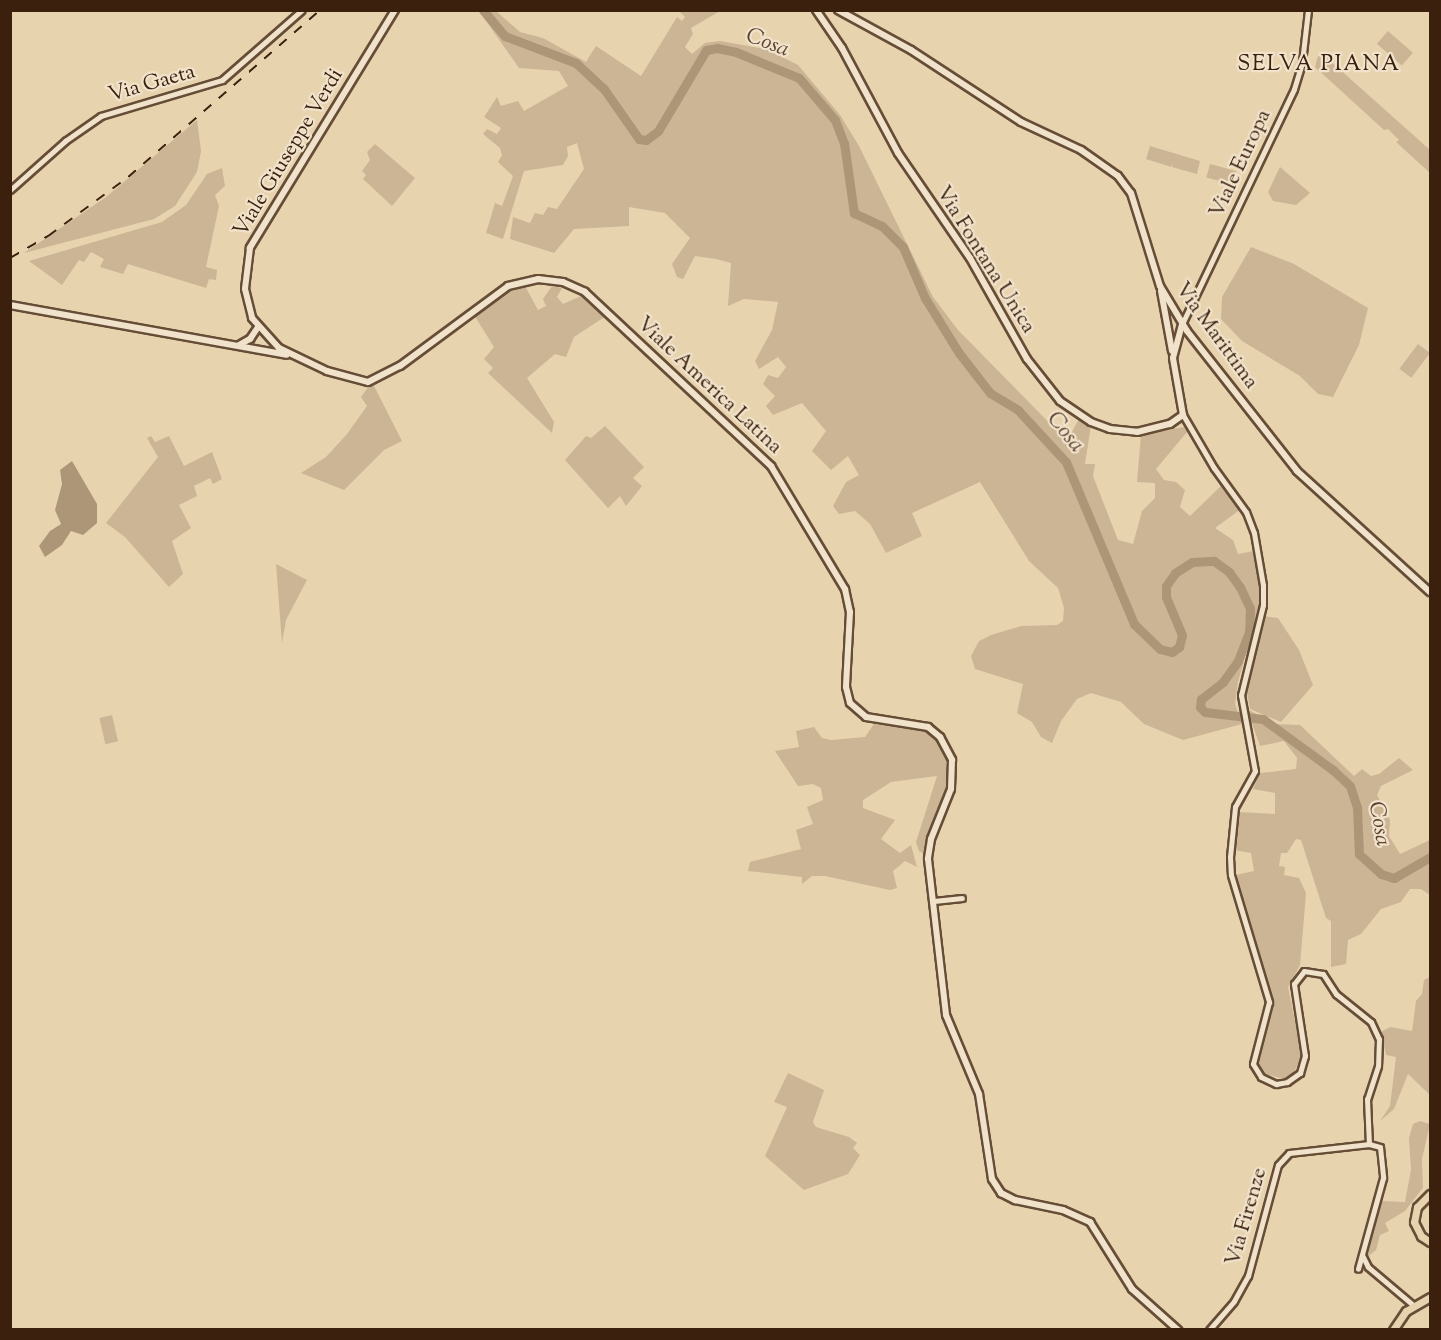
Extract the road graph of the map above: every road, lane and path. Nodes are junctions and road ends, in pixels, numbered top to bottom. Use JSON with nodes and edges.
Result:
{"nodes":[{"id":1,"x":302,"y":10,"type":"edge"},
{"id":2,"x":395,"y":10,"type":"edge"},
{"id":3,"x":838,"y":10,"type":"edge"},
{"id":4,"x":1308,"y":10,"type":"edge"},
{"id":5,"x":822,"y":14,"type":"edge"},
{"id":6,"x":10,"y":190,"type":"edge"},
{"id":7,"x":1160,"y":286,"type":"junction"},
{"id":8,"x":10,"y":305,"type":"edge"},
{"id":9,"x":1182,"y":324,"type":"junction"},
{"id":10,"x":258,"y":327,"type":"junction"},
{"id":11,"x":269,"y":340,"type":"junction"},
{"id":12,"x":238,"y":345,"type":"junction"},
{"id":13,"x":260,"y":349,"type":"junction"},
{"id":14,"x":296,"y":357,"type":"junction"},
{"id":15,"x":1173,"y":358,"type":"junction"},
{"id":16,"x":1183,"y":415,"type":"junction"},
{"id":17,"x":1431,"y":592,"type":"edge"},
{"id":18,"x":962,"y":898,"type":"dead end"},
{"id":19,"x":934,"y":901,"type":"junction"},
{"id":20,"x":1369,"y":1144,"type":"junction"},
{"id":21,"x":1431,"y":1194,"type":"edge"},
{"id":22,"x":1431,"y":1242,"type":"edge"},
{"id":23,"x":1362,"y":1251,"type":"junction"},
{"id":24,"x":1358,"y":1269,"type":"dead end"},
{"id":25,"x":1431,"y":1297,"type":"edge"},
{"id":26,"x":1413,"y":1305,"type":"junction"},
{"id":27,"x":1210,"y":1328,"type":"edge"},
{"id":28,"x":1178,"y":1329,"type":"edge"},
{"id":29,"x":1393,"y":1329,"type":"edge"}],
"edges":[{"from":1,"to":6,"type":"street","name":"Via Gaeta"},
{"from":2,"to":10,"type":"main road","name":"Viale Giuseppe Verdi"},
{"from":3,"to":7,"type":"main road","name":"Via Marittima"},
{"from":4,"to":9,"type":"street","name":"Viale Europa"},
{"from":5,"to":16,"type":"main road","name":"Via Fontana Unica"},
{"from":7,"to":9,"type":"main road","name":"Via Marittima"},
{"from":7,"to":15,"type":"main road"},
{"from":8,"to":12,"type":"main road"},
{"from":9,"to":15,"type":"main road"},
{"from":9,"to":17,"type":"main road","name":"Via Marittima"},
{"from":10,"to":11,"type":"main road","name":"Viale America Latina"},
{"from":10,"to":12,"type":"main road"},
{"from":11,"to":13,"type":"main road"},
{"from":11,"to":14,"type":"main road","name":"Viale America Latina"},
{"from":12,"to":13,"type":"main road"},
{"from":13,"to":14,"type":"main road"},
{"from":14,"to":19,"type":"main road","name":"Viale America Latina"},
{"from":15,"to":16,"type":"main road"},
{"from":16,"to":20,"type":"street"},
{"from":18,"to":19,"type":"street"},
{"from":19,"to":28,"type":"main road","name":"Viale America Latina"},
{"from":20,"to":23,"type":"street"},
{"from":20,"to":27,"type":"street","name":"Via Firenze"},
{"from":21,"to":22,"type":"main road"},
{"from":23,"to":24,"type":"street"},
{"from":23,"to":26,"type":"street"},
{"from":25,"to":26,"type":"main road"},
{"from":26,"to":29,"type":"main road"}]}
